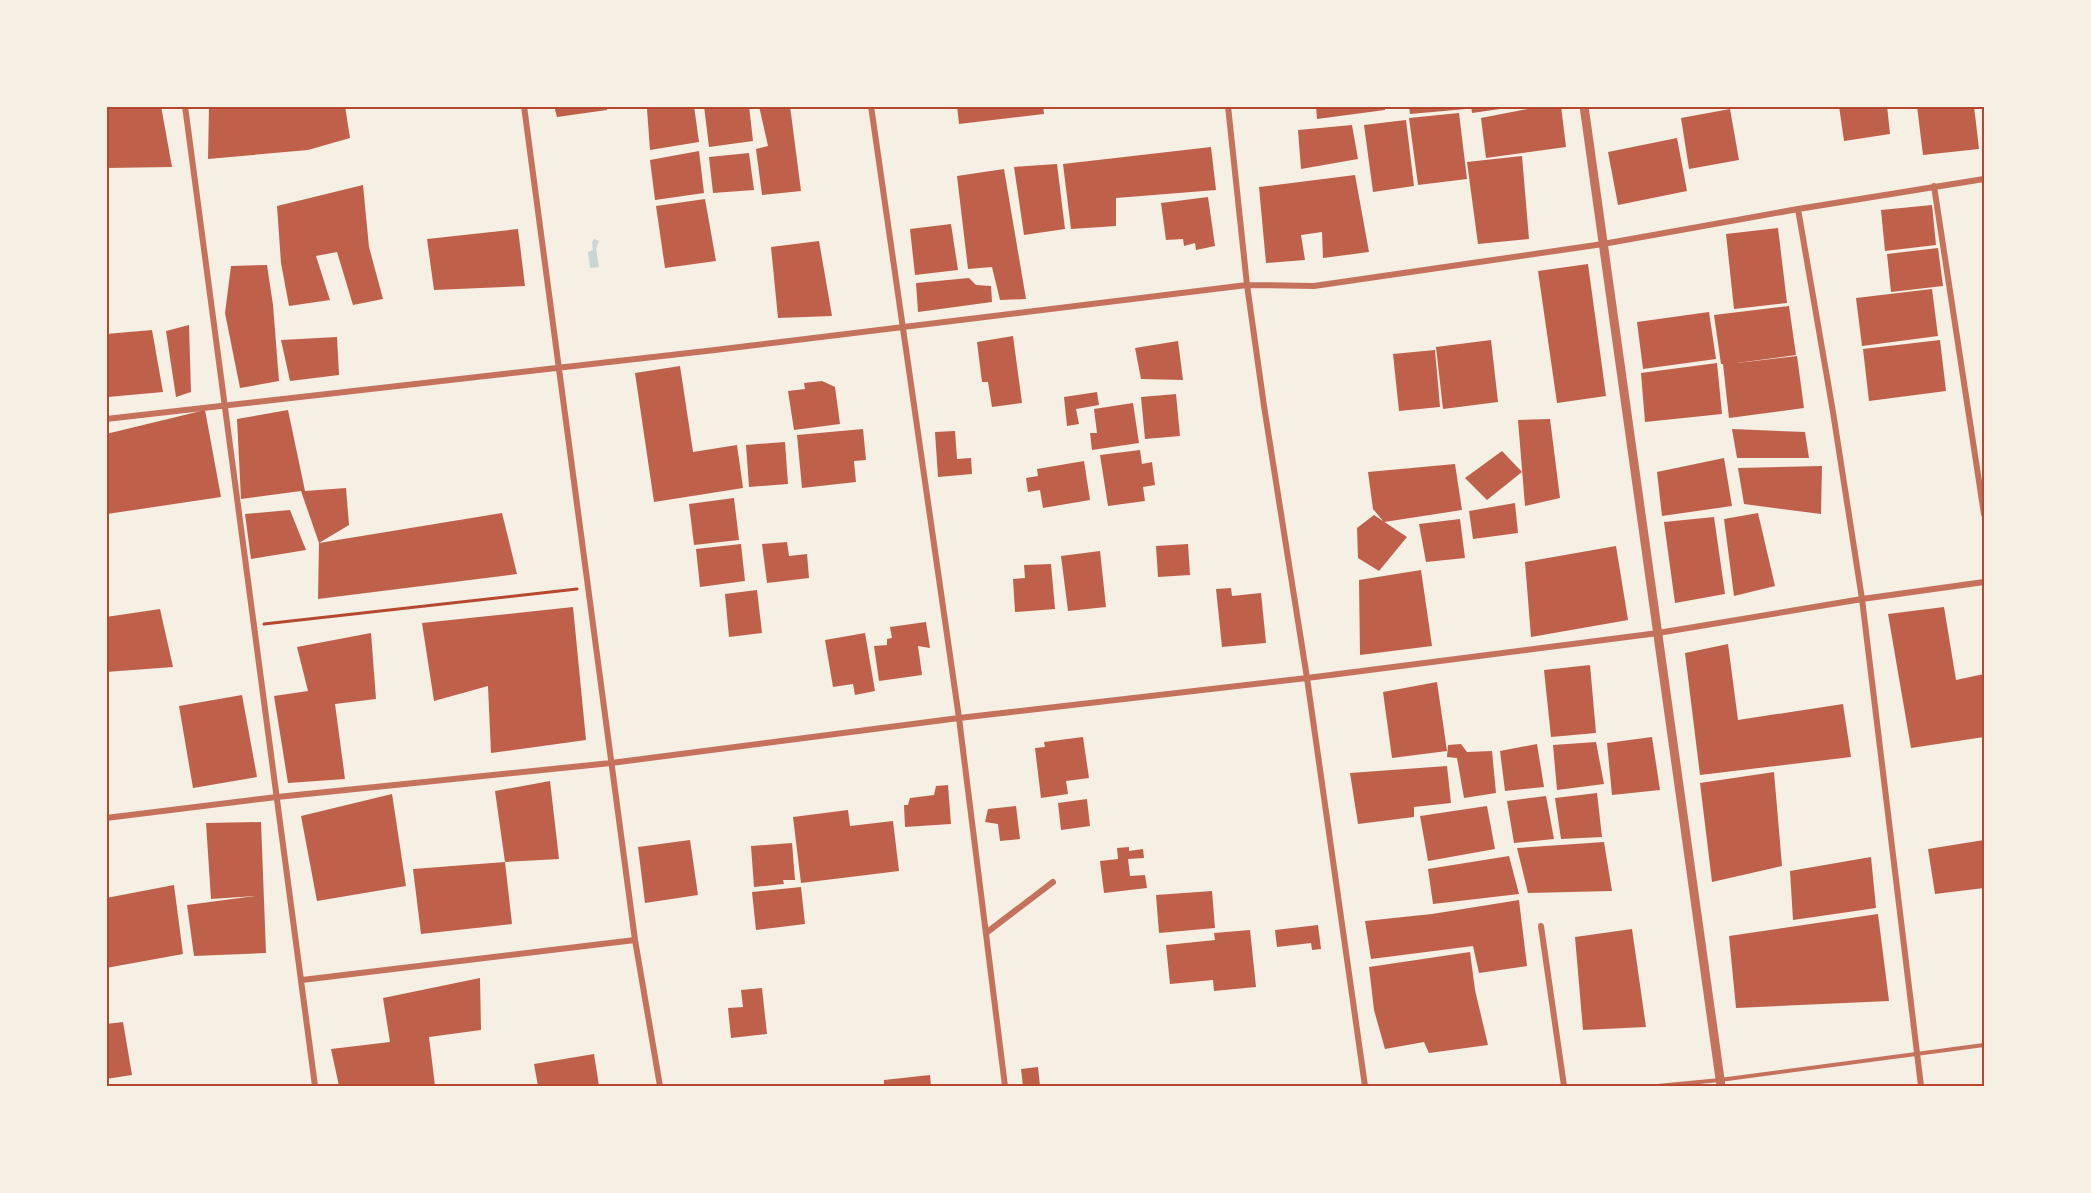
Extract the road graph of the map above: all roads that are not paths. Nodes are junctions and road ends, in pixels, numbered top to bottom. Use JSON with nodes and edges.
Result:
{"nodes":[{"id":1,"x":186,"y":106,"type":"edge"},
{"id":2,"x":524,"y":106,"type":"edge"},
{"id":3,"x":872,"y":106,"type":"edge"},
{"id":4,"x":1228,"y":106,"type":"edge"},
{"id":5,"x":1584,"y":106,"type":"edge"},
{"id":6,"x":1984,"y":179,"type":"edge"},
{"id":7,"x":1934,"y":186,"type":"junction"},
{"id":8,"x":1798,"y":209,"type":"junction"},
{"id":9,"x":1603,"y":244,"type":"junction"},
{"id":10,"x":1247,"y":285,"type":"junction"},
{"id":11,"x":904,"y":326,"type":"junction"},
{"id":12,"x":558,"y":367,"type":"junction"},
{"id":13,"x":225,"y":406,"type":"junction"},
{"id":14,"x":106,"y":420,"type":"edge"},
{"id":15,"x":1984,"y":514,"type":"edge"},
{"id":16,"x":1984,"y":582,"type":"edge"},
{"id":17,"x":1862,"y":599,"type":"junction"},
{"id":18,"x":1658,"y":633,"type":"junction"},
{"id":19,"x":1307,"y":678,"type":"junction"},
{"id":20,"x":959,"y":718,"type":"junction"},
{"id":21,"x":611,"y":763,"type":"junction"},
{"id":22,"x":277,"y":797,"type":"junction"},
{"id":23,"x":106,"y":818,"type":"edge"},
{"id":24,"x":1053,"y":882,"type":"dead end"},
{"id":25,"x":1541,"y":926,"type":"dead end"},
{"id":26,"x":986,"y":933,"type":"junction"},
{"id":27,"x":635,"y":940,"type":"junction"},
{"id":28,"x":302,"y":980,"type":"junction"},
{"id":29,"x":1984,"y":1045,"type":"edge"},
{"id":30,"x":1916,"y":1054,"type":"junction"},
{"id":31,"x":1721,"y":1083,"type":"edge"},
{"id":32,"x":315,"y":1086,"type":"edge"},
{"id":33,"x":660,"y":1086,"type":"edge"},
{"id":34,"x":1005,"y":1086,"type":"edge"},
{"id":35,"x":1365,"y":1086,"type":"edge"},
{"id":36,"x":1564,"y":1086,"type":"edge"},
{"id":37,"x":1657,"y":1086,"type":"edge"},
{"id":38,"x":1921,"y":1086,"type":"edge"}],
"edges":[{"from":1,"to":13,"type":"street"},
{"from":2,"to":12,"type":"street"},
{"from":3,"to":11,"type":"street"},
{"from":4,"to":10,"type":"street"},
{"from":5,"to":9,"type":"street"},
{"from":6,"to":7,"type":"street"},
{"from":7,"to":8,"type":"street"},
{"from":7,"to":15,"type":"street"},
{"from":8,"to":9,"type":"street"},
{"from":8,"to":17,"type":"street"},
{"from":9,"to":10,"type":"street"},
{"from":9,"to":18,"type":"street"},
{"from":10,"to":11,"type":"street"},
{"from":10,"to":19,"type":"street"},
{"from":11,"to":12,"type":"street"},
{"from":11,"to":20,"type":"street"},
{"from":12,"to":13,"type":"street"},
{"from":12,"to":21,"type":"street"},
{"from":13,"to":14,"type":"street"},
{"from":13,"to":22,"type":"street"},
{"from":16,"to":17,"type":"street"},
{"from":17,"to":18,"type":"street"},
{"from":17,"to":30,"type":"street"},
{"from":18,"to":19,"type":"street"},
{"from":18,"to":31,"type":"street"},
{"from":19,"to":20,"type":"street"},
{"from":19,"to":35,"type":"street"},
{"from":20,"to":21,"type":"street"},
{"from":20,"to":26,"type":"street"},
{"from":21,"to":22,"type":"street"},
{"from":21,"to":27,"type":"street"},
{"from":22,"to":23,"type":"street"},
{"from":22,"to":28,"type":"street"},
{"from":24,"to":26,"type":"street"},
{"from":25,"to":36,"type":"street"},
{"from":26,"to":34,"type":"street"},
{"from":27,"to":28,"type":"street"},
{"from":27,"to":33,"type":"street"},
{"from":28,"to":32,"type":"street"},
{"from":29,"to":30,"type":"lane"},
{"from":30,"to":31,"type":"lane"},
{"from":30,"to":38,"type":"street"},
{"from":31,"to":37,"type":"lane"}]}
